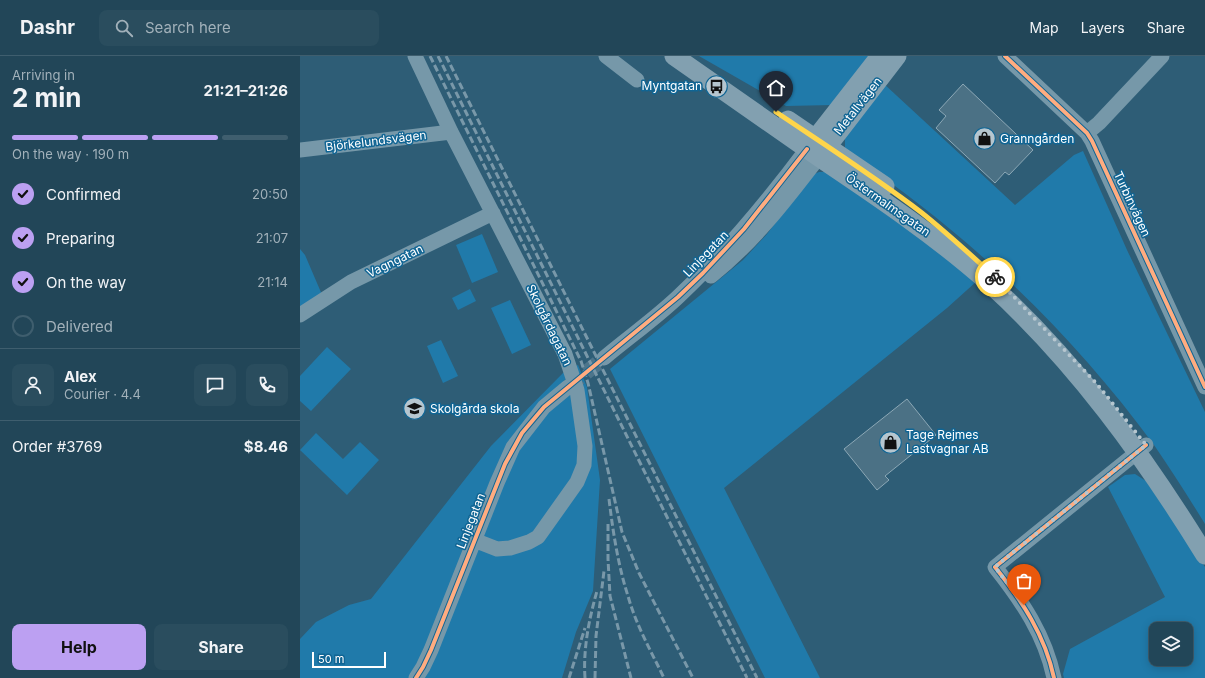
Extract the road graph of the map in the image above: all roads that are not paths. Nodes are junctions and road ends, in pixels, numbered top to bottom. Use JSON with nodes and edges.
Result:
{"nodes":[{"id":1,"x":415,"y":56,"type":"edge"},
{"id":2,"x":606,"y":56,"type":"edge"},
{"id":3,"x":674,"y":56,"type":"edge"},
{"id":4,"x":692,"y":56,"type":"edge"},
{"id":5,"x":880,"y":56,"type":"edge"},
{"id":6,"x":897,"y":56,"type":"edge"},
{"id":7,"x":1005,"y":56,"type":"edge"},
{"id":8,"x":1162,"y":56,"type":"edge"},
{"id":9,"x":637,"y":80,"type":"dead end"},
{"id":10,"x":451,"y":132,"type":"junction"},
{"id":11,"x":1087,"y":133,"type":"junction"},
{"id":12,"x":817,"y":148,"type":"junction"},
{"id":13,"x":300,"y":150,"type":"edge"},
{"id":14,"x":493,"y":213,"type":"junction"},
{"id":15,"x":300,"y":315,"type":"edge"},
{"id":16,"x":604,"y":358,"type":"tunnel mouth"},
{"id":17,"x":568,"y":387,"type":"tunnel mouth"},
{"id":18,"x":1205,"y":387,"type":"edge"},
{"id":19,"x":1141,"y":449,"type":"junction"},
{"id":20,"x":1205,"y":534,"type":"edge"},
{"id":21,"x":474,"y":540,"type":"junction"},
{"id":22,"x":1205,"y":555,"type":"edge"},
{"id":23,"x":416,"y":678,"type":"edge"},
{"id":24,"x":1054,"y":678,"type":"edge"}],
"edges":[{"from":1,"to":10,"type":"street","name":"Skolgårdagatan"},
{"from":2,"to":9,"type":"street"},
{"from":3,"to":12,"type":"main road","name":"Östermalmsgatan"},
{"from":4,"to":12,"type":"main road","name":"Östermalmsgatan"},
{"from":5,"to":12,"type":"main road","name":"Metallvägen"},
{"from":6,"to":12,"type":"main road","name":"Metallvägen"},
{"from":7,"to":11,"type":"street","name":"Turbinvägen"},
{"from":8,"to":11,"type":"street"},
{"from":10,"to":13,"type":"street","name":"Björkelundsvägen"},
{"from":10,"to":14,"type":"street","name":"Skolgårdagatan"},
{"from":11,"to":18,"type":"street","name":"Turbinvägen"},
{"from":12,"to":16,"type":"street","name":"Linjegatan"},
{"from":12,"to":19,"type":"main road","name":"Östermalmsgatan"},
{"from":14,"to":15,"type":"street","name":"Vagngatan"},
{"from":14,"to":21,"type":"street","name":"Skolgårdagatan"},
{"from":17,"to":21,"type":"street","name":"Linjegatan"},
{"from":19,"to":20,"type":"main road","name":"Östermalmsgatan"},
{"from":19,"to":22,"type":"main road","name":"Östermalmsgatan"},
{"from":19,"to":24,"type":"street"},
{"from":21,"to":23,"type":"street","name":"Linjegatan"}]}
